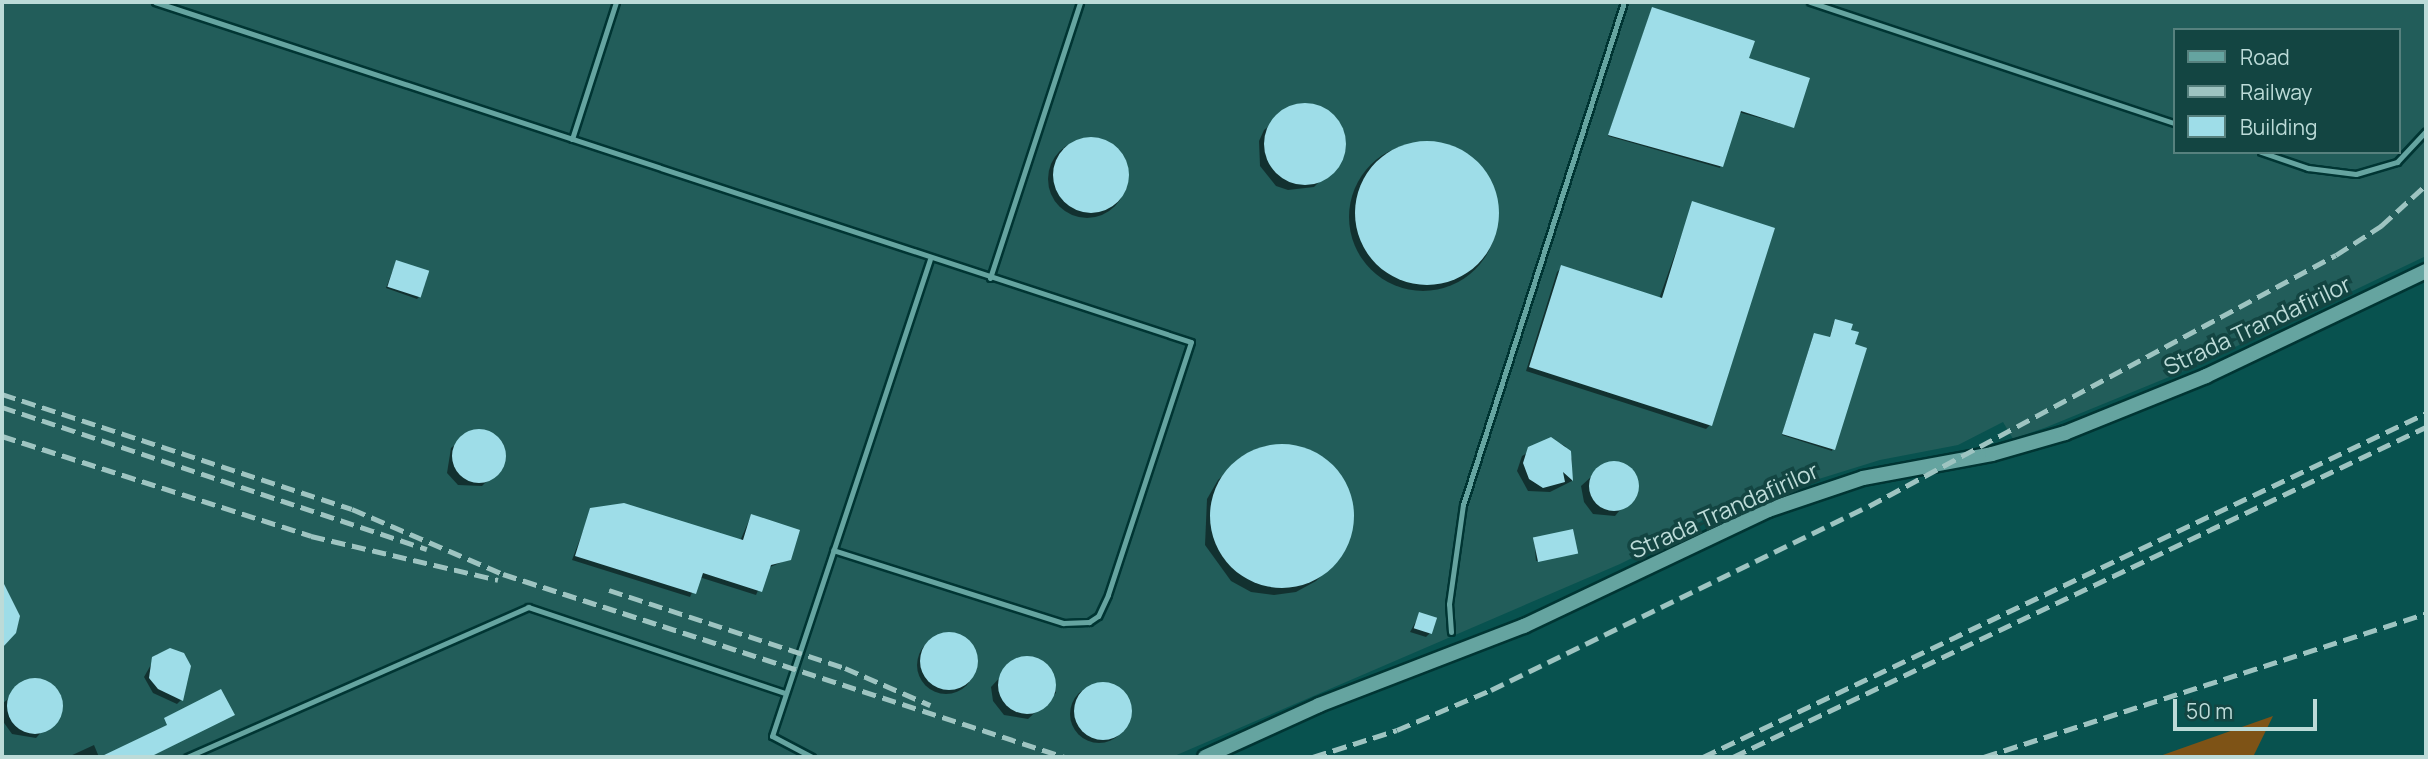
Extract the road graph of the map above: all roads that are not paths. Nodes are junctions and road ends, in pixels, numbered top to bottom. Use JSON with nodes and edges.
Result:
{"nodes":[{"id":1,"x":155,"y":2,"type":"edge"},
{"id":2,"x":617,"y":2,"type":"edge"},
{"id":3,"x":1080,"y":2,"type":"edge"},
{"id":4,"x":1624,"y":2,"type":"edge"},
{"id":5,"x":1810,"y":2,"type":"edge"},
{"id":6,"x":2172,"y":122,"type":"edge"},
{"id":7,"x":2426,"y":131,"type":"edge"},
{"id":8,"x":572,"y":139,"type":"junction"},
{"id":9,"x":2268,"y":154,"type":"edge"},
{"id":10,"x":930,"y":259,"type":"junction"},
{"id":11,"x":2426,"y":271,"type":"edge"},
{"id":12,"x":990,"y":278,"type":"junction"},
{"id":13,"x":833,"y":550,"type":"junction"},
{"id":14,"x":1451,"y":632,"type":"dead end"},
{"id":15,"x":785,"y":693,"type":"junction"},
{"id":16,"x":187,"y":757,"type":"edge"},
{"id":17,"x":812,"y":757,"type":"edge"},
{"id":18,"x":1205,"y":757,"type":"edge"}],
"edges":[{"from":1,"to":8,"type":"lane"},
{"from":2,"to":8,"type":"lane"},
{"from":3,"to":12,"type":"lane"},
{"from":4,"to":14,"type":"lane"},
{"from":5,"to":6,"type":"lane"},
{"from":7,"to":9,"type":"lane"},
{"from":8,"to":10,"type":"lane"},
{"from":10,"to":12,"type":"lane"},
{"from":10,"to":13,"type":"lane"},
{"from":11,"to":18,"type":"main road","name":"Strada Trandafirilor"},
{"from":12,"to":13,"type":"lane"},
{"from":13,"to":15,"type":"lane"},
{"from":15,"to":16,"type":"lane"},
{"from":15,"to":17,"type":"lane"}]}
